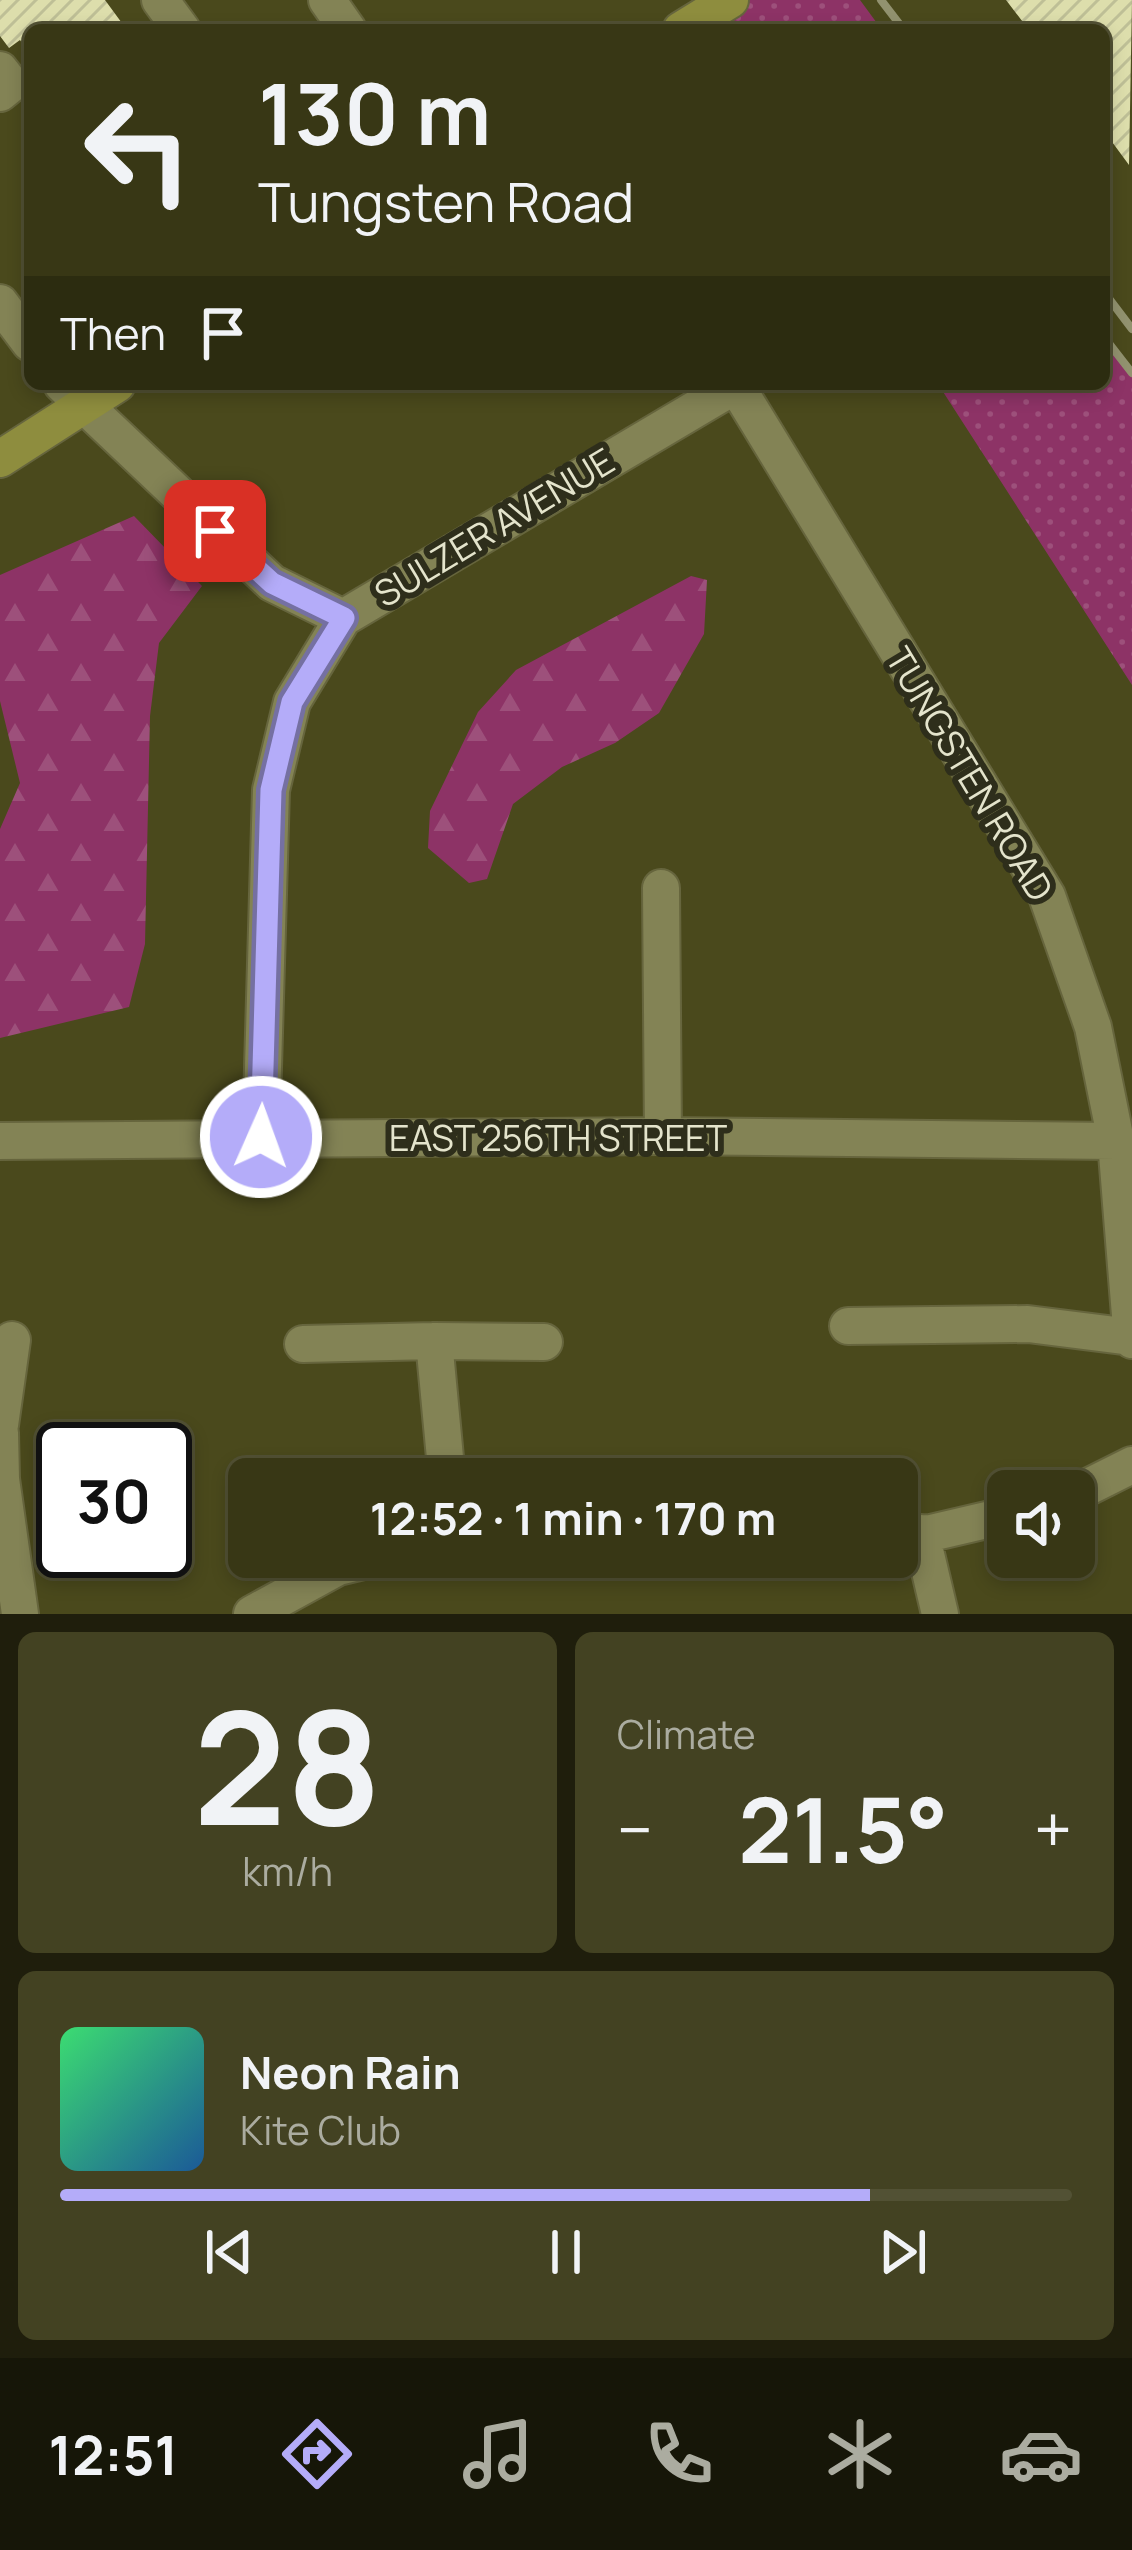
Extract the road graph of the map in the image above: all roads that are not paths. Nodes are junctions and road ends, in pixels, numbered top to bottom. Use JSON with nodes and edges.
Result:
{"nodes":[{"id":1,"x":730,"y":0,"type":"edge"},
{"id":2,"x":691,"y":24,"type":"edge"},
{"id":3,"x":0,"y":70,"type":"edge"},
{"id":4,"x":0,"y":93,"type":"edge"},
{"id":5,"x":0,"y":303,"type":"edge"},
{"id":6,"x":24,"y":336,"type":"edge"},
{"id":7,"x":728,"y":390,"type":"edge"},
{"id":8,"x":739,"y":390,"type":"edge"},
{"id":9,"x":73,"y":395,"type":"edge"},
{"id":10,"x":0,"y":458,"type":"edge"},
{"id":11,"x":344,"y":618,"type":"junction"},
{"id":12,"x":661,"y":889,"type":"dead end"},
{"id":13,"x":663,"y":1136,"type":"junction"},
{"id":14,"x":261,"y":1137,"type":"junction"},
{"id":15,"x":0,"y":1142,"type":"edge"},
{"id":16,"x":1116,"y":1142,"type":"junction"},
{"id":17,"x":848,"y":1326,"type":"dead end"},
{"id":18,"x":1131,"y":1339,"type":"edge"},
{"id":19,"x":13,"y":1340,"type":"dead end"},
{"id":20,"x":434,"y":1341,"type":"junction"},
{"id":21,"x":544,"y":1342,"type":"dead end"},
{"id":22,"x":303,"y":1344,"type":"dead end"},
{"id":23,"x":0,"y":1429,"type":"edge"},
{"id":24,"x":445,"y":1458,"type":"edge"},
{"id":25,"x":1132,"y":1465,"type":"edge"},
{"id":26,"x":1095,"y":1484,"type":"edge"},
{"id":27,"x":987,"y":1519,"type":"edge"},
{"id":28,"x":918,"y":1532,"type":"edge"},
{"id":29,"x":918,"y":1557,"type":"edge"},
{"id":30,"x":318,"y":1578,"type":"edge"},
{"id":31,"x":20,"y":1614,"type":"edge"},
{"id":32,"x":252,"y":1614,"type":"edge"},
{"id":33,"x":940,"y":1614,"type":"edge"}],
"edges":[{"from":1,"to":2,"type":"main road"},
{"from":3,"to":4,"type":"street"},
{"from":5,"to":6,"type":"street"},
{"from":7,"to":11,"type":"street","name":"SULZER AVENUE"},
{"from":8,"to":16,"type":"street","name":"TUNGSTEN ROAD"},
{"from":9,"to":10,"type":"main road"},
{"from":9,"to":11,"type":"street"},
{"from":11,"to":14,"type":"street","name":"SULZER AVENUE"},
{"from":12,"to":13,"type":"street"},
{"from":13,"to":14,"type":"street","name":"EAST 256TH STREET"},
{"from":13,"to":16,"type":"street","name":"EAST 256TH STREET"},
{"from":14,"to":15,"type":"street","name":"EAST 256TH STREET"},
{"from":16,"to":18,"type":"street","name":"TUNGSTEN ROAD"},
{"from":17,"to":18,"type":"street"},
{"from":19,"to":23,"type":"street"},
{"from":20,"to":21,"type":"street"},
{"from":20,"to":22,"type":"street"},
{"from":20,"to":24,"type":"street"},
{"from":23,"to":31,"type":"street"},
{"from":25,"to":26,"type":"street"},
{"from":27,"to":28,"type":"street"},
{"from":29,"to":33,"type":"street"},
{"from":30,"to":32,"type":"street"}]}
